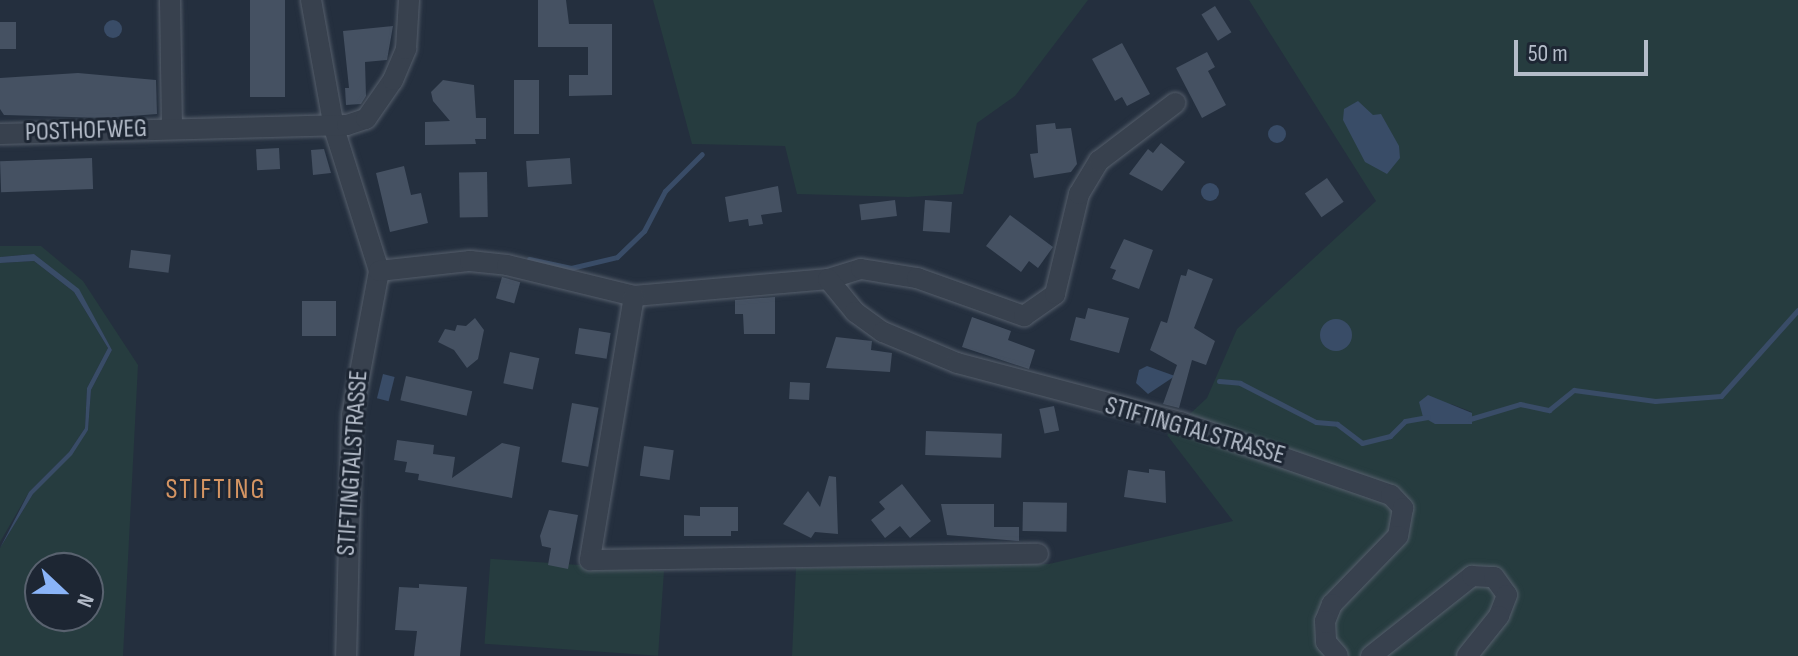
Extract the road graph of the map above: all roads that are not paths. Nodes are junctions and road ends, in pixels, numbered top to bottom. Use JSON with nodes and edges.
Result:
{"nodes":[{"id":1,"x":170,"y":0,"type":"edge"},
{"id":2,"x":311,"y":0,"type":"edge"},
{"id":3,"x":409,"y":0,"type":"edge"},
{"id":4,"x":1175,"y":103,"type":"dead end"},
{"id":5,"x":172,"y":127,"type":"junction"},
{"id":6,"x":334,"y":128,"type":"junction"},
{"id":7,"x":0,"y":134,"type":"edge"},
{"id":8,"x":379,"y":271,"type":"junction"},
{"id":9,"x":828,"y":279,"type":"junction"},
{"id":10,"x":634,"y":296,"type":"junction"},
{"id":11,"x":1038,"y":554,"type":"dead end"},
{"id":12,"x":346,"y":656,"type":"edge"},
{"id":13,"x":1338,"y":656,"type":"edge"},
{"id":14,"x":1371,"y":656,"type":"edge"},
{"id":15,"x":1467,"y":656,"type":"edge"}],
"edges":[{"from":1,"to":5,"type":"street","name":"POSTHOFWEG"},
{"from":2,"to":6,"type":"street","name":"STIFTINGTALSTRASSE"},
{"from":3,"to":6,"type":"street"},
{"from":4,"to":9,"type":"street"},
{"from":5,"to":6,"type":"street","name":"POSTHOFWEG"},
{"from":5,"to":7,"type":"street","name":"POSTHOFWEG"},
{"from":6,"to":8,"type":"street","name":"STIFTINGTALSTRASSE"},
{"from":8,"to":10,"type":"street"},
{"from":8,"to":12,"type":"street","name":"STIFTINGTALSTRASSE"},
{"from":9,"to":10,"type":"street"},
{"from":9,"to":13,"type":"street","name":"STIFTINGTALSTRASSE"},
{"from":10,"to":11,"type":"street"},
{"from":14,"to":15,"type":"street"}]}
